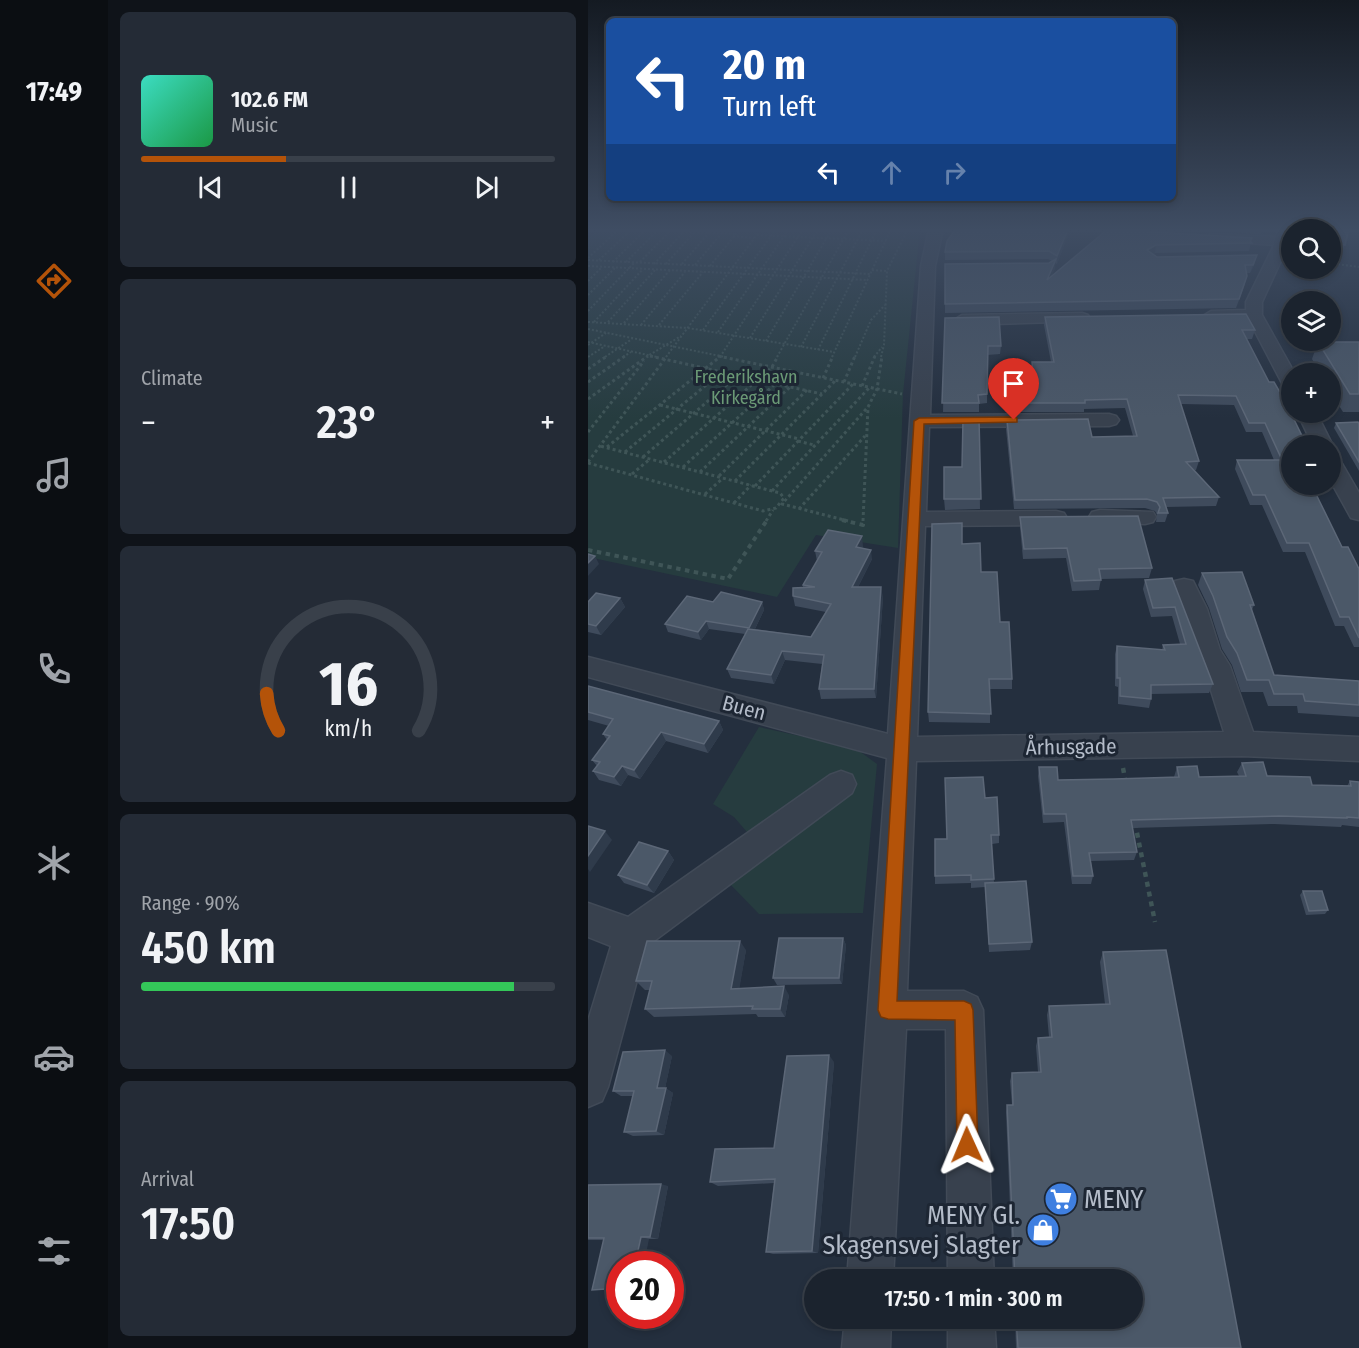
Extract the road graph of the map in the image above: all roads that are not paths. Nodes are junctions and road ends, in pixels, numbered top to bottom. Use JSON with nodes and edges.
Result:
{"nodes":[{"id":1,"x":934,"y":292,"type":"edge"},
{"id":2,"x":1259,"y":292,"type":"edge"},
{"id":3,"x":1254,"y":315,"type":"junction"},
{"id":4,"x":1195,"y":316,"type":"edge"},
{"id":5,"x":1101,"y":317,"type":"edge"},
{"id":6,"x":936,"y":320,"type":"junction"},
{"id":7,"x":1281,"y":365,"type":"edge"},
{"id":8,"x":1109,"y":420,"type":"dead end"},
{"id":9,"x":919,"y":421,"type":"junction"},
{"id":10,"x":1341,"y":479,"type":"edge"},
{"id":11,"x":1359,"y":513,"type":"edge"},
{"id":12,"x":1145,"y":517,"type":"dead end"},
{"id":13,"x":913,"y":519,"type":"junction"},
{"id":14,"x":1184,"y":587,"type":"dead end"},
{"id":15,"x":588,"y":667,"type":"edge"},
{"id":16,"x":1242,"y":744,"type":"junction"},
{"id":17,"x":900,"y":748,"type":"junction"},
{"id":18,"x":1359,"y":749,"type":"edge"},
{"id":19,"x":841,"y":784,"type":"dead end"},
{"id":20,"x":588,"y":920,"type":"edge"},
{"id":21,"x":631,"y":936,"type":"junction"},
{"id":22,"x":888,"y":1010,"type":"junction"},
{"id":23,"x":588,"y":1087,"type":"edge"},
{"id":24,"x":871,"y":1269,"type":"edge"},
{"id":25,"x":970,"y":1269,"type":"edge"},
{"id":26,"x":867,"y":1329,"type":"edge"},
{"id":27,"x":972,"y":1329,"type":"edge"},
{"id":28,"x":866,"y":1348,"type":"edge"},
{"id":29,"x":972,"y":1348,"type":"edge"}],
"edges":[{"from":1,"to":6,"type":"street"},
{"from":2,"to":3,"type":"street"},
{"from":3,"to":4,"type":"street"},
{"from":3,"to":7,"type":"street"},
{"from":5,"to":6,"type":"street"},
{"from":6,"to":9,"type":"street"},
{"from":8,"to":9,"type":"street"},
{"from":9,"to":13,"type":"street"},
{"from":10,"to":11,"type":"street"},
{"from":12,"to":13,"type":"street"},
{"from":13,"to":17,"type":"street"},
{"from":14,"to":16,"type":"street"},
{"from":15,"to":17,"type":"street","name":"Buen"},
{"from":16,"to":17,"type":"street","name":"Århusgade"},
{"from":16,"to":18,"type":"street","name":"Århusgade"},
{"from":17,"to":22,"type":"street"},
{"from":19,"to":21,"type":"street"},
{"from":20,"to":21,"type":"street"},
{"from":21,"to":23,"type":"street"},
{"from":22,"to":24,"type":"street"},
{"from":22,"to":25,"type":"street"},
{"from":26,"to":28,"type":"street"},
{"from":27,"to":29,"type":"street"}]}
